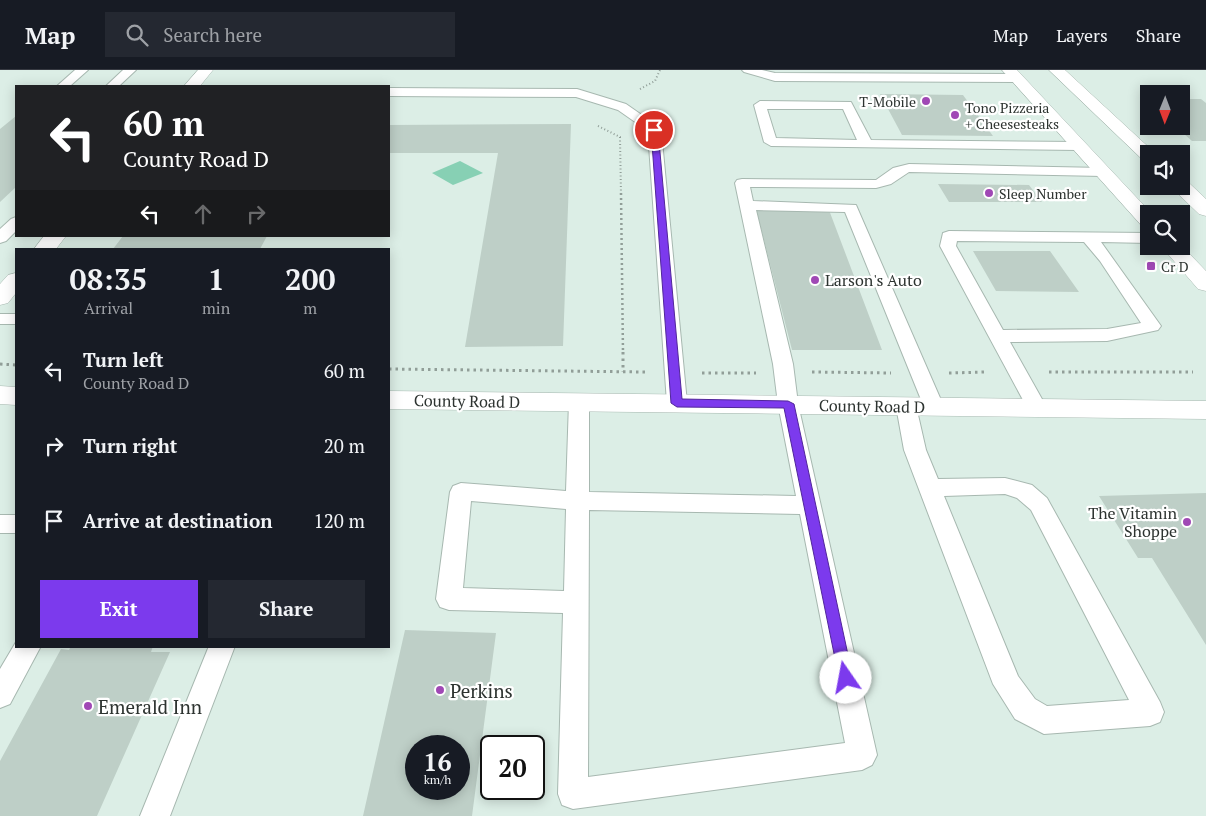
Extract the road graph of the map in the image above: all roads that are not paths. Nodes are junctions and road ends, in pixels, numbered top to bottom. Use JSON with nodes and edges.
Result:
{"nodes":[{"id":1,"x":82,"y":70,"type":"edge"},
{"id":2,"x":130,"y":70,"type":"edge"},
{"id":3,"x":206,"y":70,"type":"edge"},
{"id":4,"x":1056,"y":70,"type":"edge"},
{"id":5,"x":750,"y":71,"type":"edge"},
{"id":6,"x":1012,"y":74,"type":"edge"},
{"id":7,"x":63,"y":85,"type":"edge"},
{"id":8,"x":113,"y":85,"type":"edge"},
{"id":9,"x":193,"y":85,"type":"edge"},
{"id":10,"x":390,"y":92,"type":"edge"},
{"id":11,"x":758,"y":96,"type":"junction"},
{"id":12,"x":866,"y":144,"type":"junction"},
{"id":13,"x":1079,"y":146,"type":"junction"},
{"id":14,"x":1140,"y":148,"type":"edge"},
{"id":15,"x":1103,"y":172,"type":"junction"},
{"id":16,"x":842,"y":183,"type":"junction"},
{"id":17,"x":1190,"y":195,"type":"edge"},
{"id":18,"x":746,"y":205,"type":"junction"},
{"id":19,"x":851,"y":208,"type":"junction"},
{"id":20,"x":1206,"y":210,"type":"edge"},
{"id":21,"x":1140,"y":212,"type":"edge"},
{"id":22,"x":15,"y":223,"type":"edge"},
{"id":23,"x":55,"y":237,"type":"edge"},
{"id":24,"x":0,"y":238,"type":"edge"},
{"id":25,"x":1089,"y":238,"type":"junction"},
{"id":26,"x":1140,"y":238,"type":"edge"},
{"id":27,"x":45,"y":248,"type":"edge"},
{"id":28,"x":1180,"y":255,"type":"edge"},
{"id":29,"x":1206,"y":284,"type":"edge"},
{"id":30,"x":0,"y":319,"type":"edge"},
{"id":31,"x":15,"y":319,"type":"edge"},
{"id":32,"x":997,"y":336,"type":"junction"},
{"id":33,"x":0,"y":395,"type":"edge"},
{"id":34,"x":15,"y":396,"type":"edge"},
{"id":35,"x":390,"y":400,"type":"edge"},
{"id":36,"x":579,"y":402,"type":"junction"},
{"id":37,"x":677,"y":403,"type":"junction"},
{"id":38,"x":788,"y":404,"type":"junction"},
{"id":39,"x":906,"y":406,"type":"junction"},
{"id":40,"x":934,"y":407,"type":"junction"},
{"id":41,"x":1037,"y":408,"type":"junction"},
{"id":42,"x":1206,"y":410,"type":"edge"},
{"id":43,"x":930,"y":488,"type":"junction"},
{"id":44,"x":578,"y":501,"type":"junction"},
{"id":45,"x":810,"y":505,"type":"junction"},
{"id":46,"x":0,"y":524,"type":"edge"},
{"id":47,"x":15,"y":524,"type":"edge"},
{"id":48,"x":576,"y":602,"type":"junction"},
{"id":49,"x":27,"y":648,"type":"edge"},
{"id":50,"x":221,"y":648,"type":"edge"},
{"id":51,"x":0,"y":695,"type":"edge"},
{"id":52,"x":155,"y":816,"type":"edge"}],
"edges":[{"from":1,"to":7,"type":"lane"},
{"from":2,"to":8,"type":"lane"},
{"from":3,"to":9,"type":"street"},
{"from":4,"to":14,"type":"street"},
{"from":5,"to":6,"type":"lane"},
{"from":5,"to":11,"type":"lane"},
{"from":6,"to":13,"type":"street"},
{"from":10,"to":37,"type":"lane"},
{"from":11,"to":12,"type":"lane"},
{"from":11,"to":12,"type":"lane"},
{"from":12,"to":13,"type":"lane"},
{"from":13,"to":15,"type":"street"},
{"from":15,"to":16,"type":"lane"},
{"from":15,"to":21,"type":"street"},
{"from":16,"to":18,"type":"lane"},
{"from":16,"to":19,"type":"lane"},
{"from":17,"to":20,"type":"street"},
{"from":18,"to":19,"type":"lane"},
{"from":18,"to":38,"type":"lane"},
{"from":19,"to":40,"type":"lane"},
{"from":22,"to":24,"type":"lane"},
{"from":23,"to":27,"type":"street"},
{"from":25,"to":26,"type":"lane"},
{"from":25,"to":32,"type":"lane"},
{"from":25,"to":32,"type":"lane"},
{"from":28,"to":29,"type":"street"},
{"from":30,"to":31,"type":"lane"},
{"from":32,"to":41,"type":"lane"},
{"from":33,"to":34,"type":"street"},
{"from":35,"to":36,"type":"street","name":"County Road D"},
{"from":36,"to":37,"type":"street","name":"County Road D"},
{"from":36,"to":44,"type":"lane"},
{"from":37,"to":38,"type":"street","name":"County Road D"},
{"from":38,"to":39,"type":"street","name":"County Road D"},
{"from":38,"to":45,"type":"lane"},
{"from":39,"to":40,"type":"street","name":"County Road D"},
{"from":39,"to":43,"type":"lane"},
{"from":40,"to":41,"type":"street","name":"County Road D"},
{"from":41,"to":42,"type":"street","name":"County Road D"},
{"from":43,"to":43,"type":"lane"},
{"from":44,"to":45,"type":"lane"},
{"from":44,"to":48,"type":"lane"},
{"from":44,"to":48,"type":"lane"},
{"from":45,"to":48,"type":"lane"},
{"from":46,"to":47,"type":"lane"},
{"from":49,"to":51,"type":"lane"},
{"from":50,"to":52,"type":"lane"}]}
